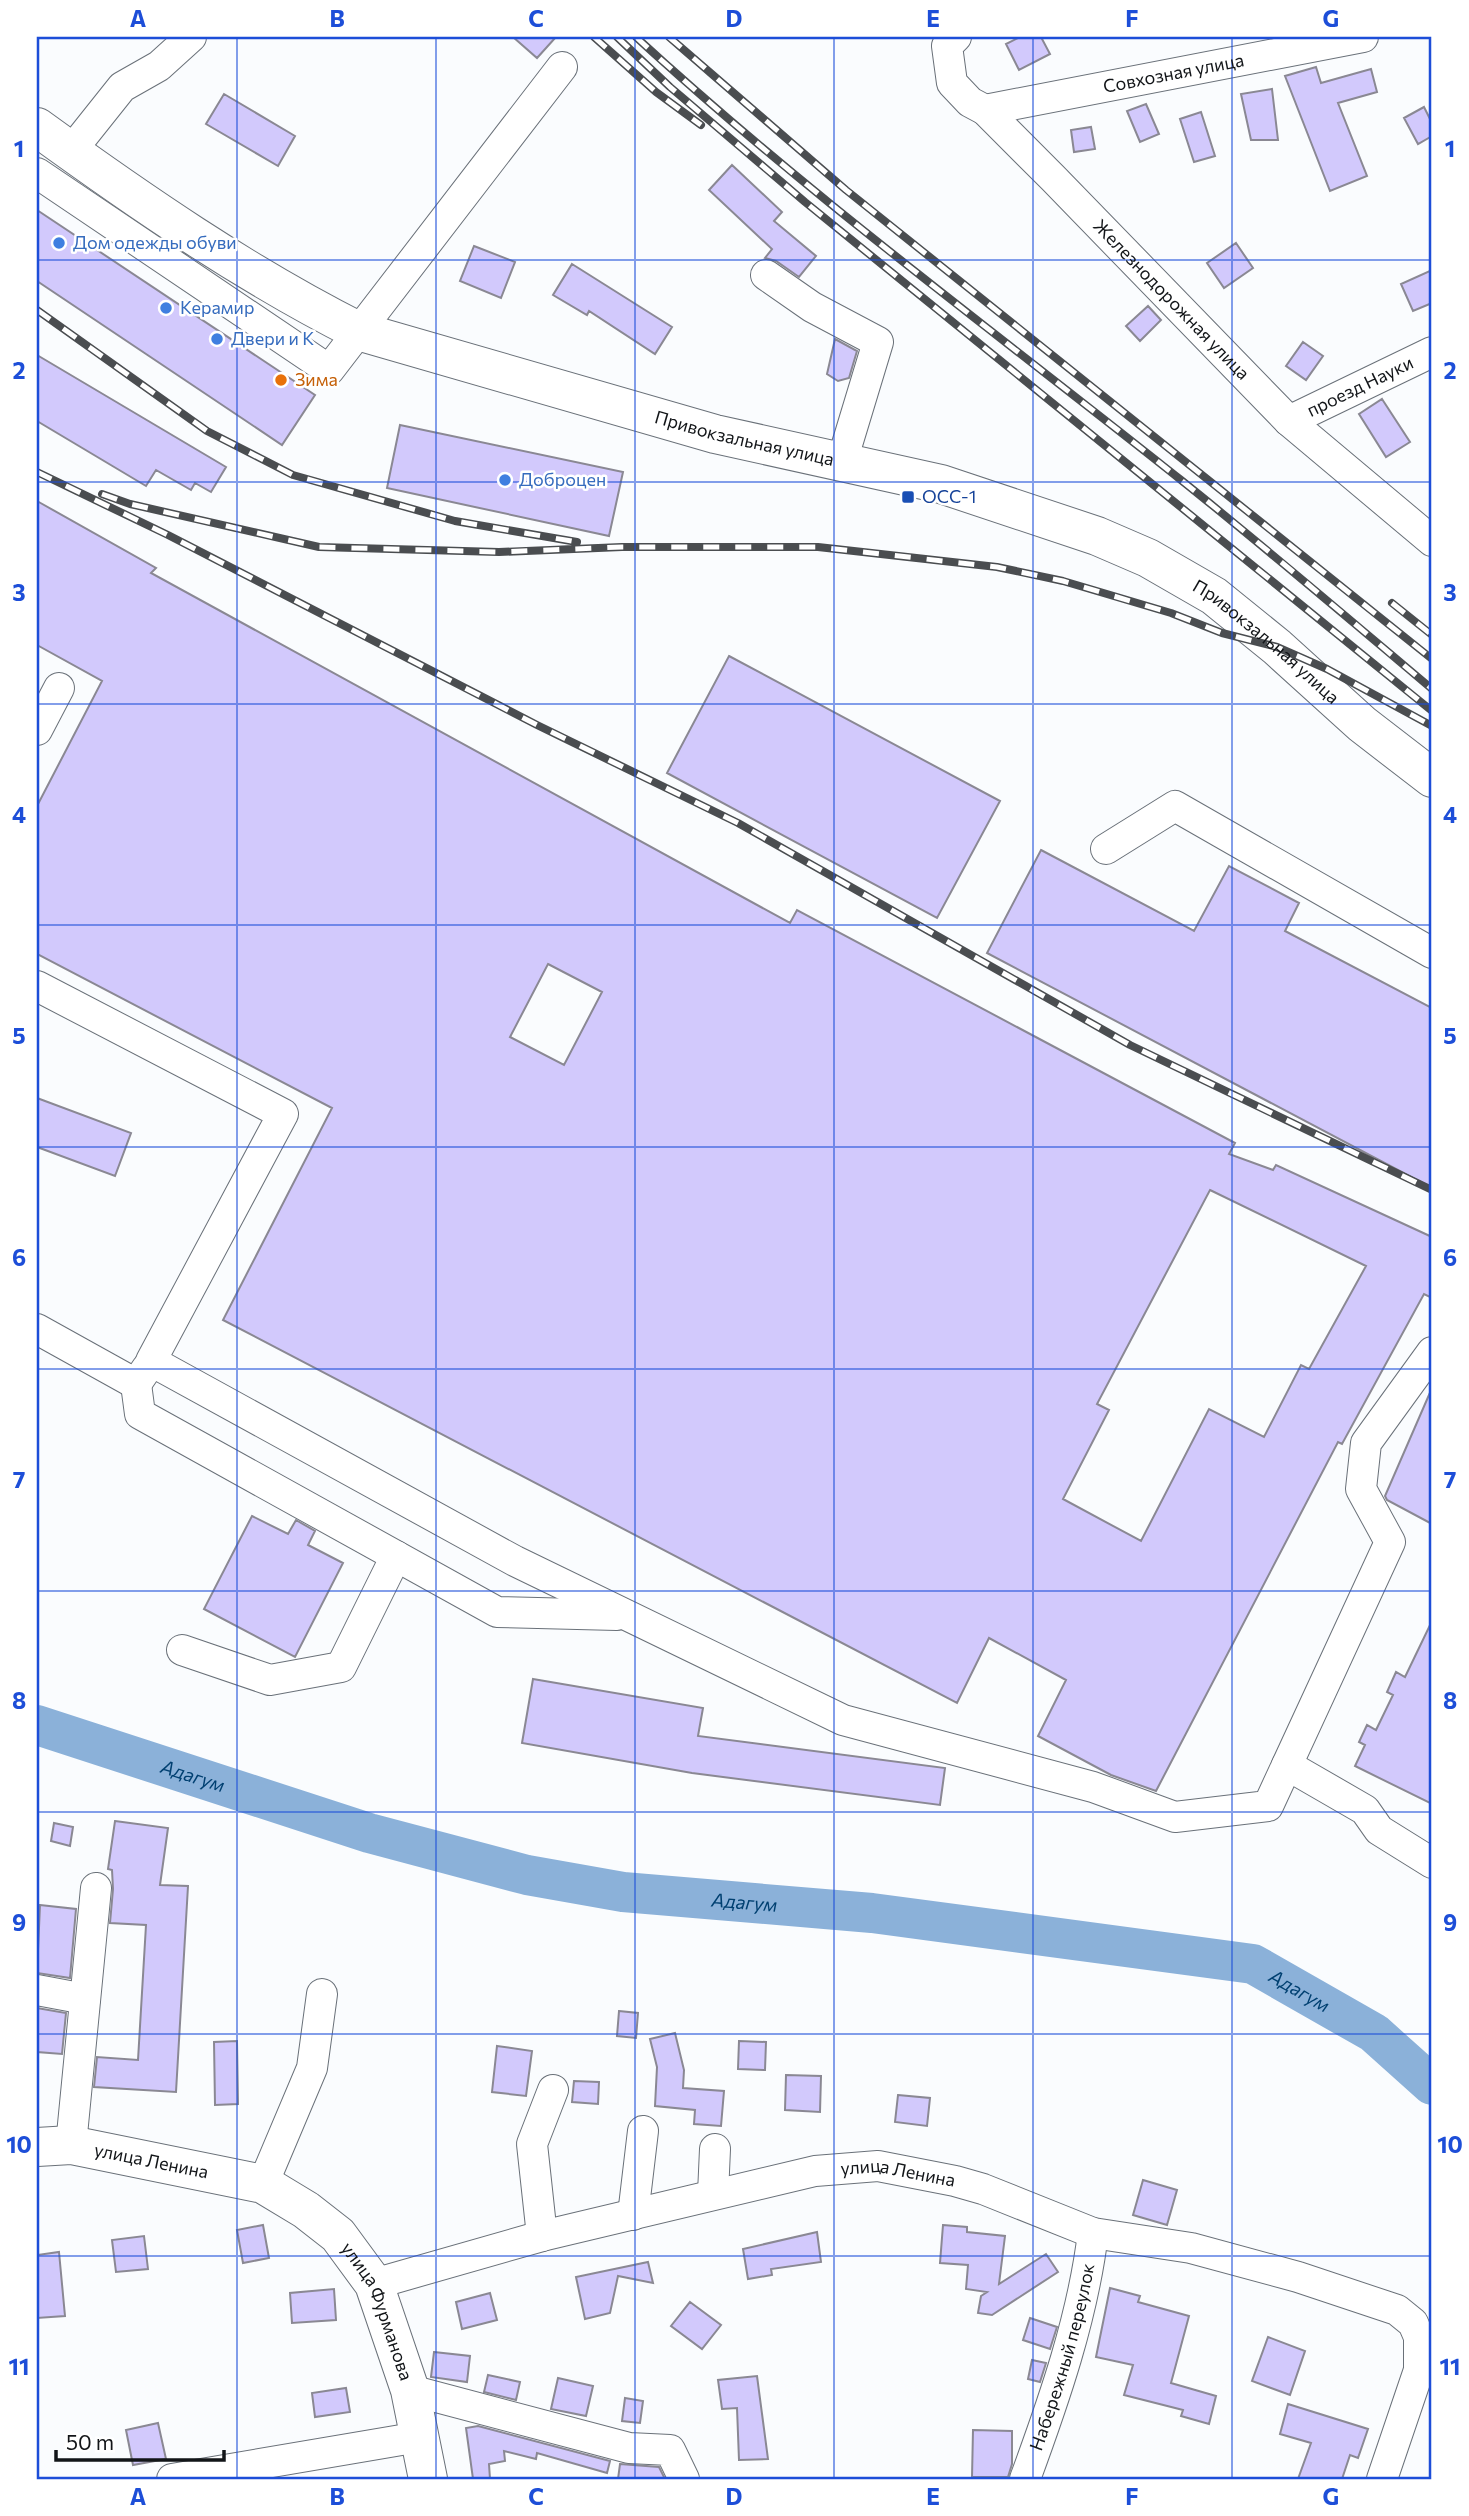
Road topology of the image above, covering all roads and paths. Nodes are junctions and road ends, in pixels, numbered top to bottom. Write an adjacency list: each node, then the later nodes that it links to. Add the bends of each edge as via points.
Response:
1 (174, 37): 5 (street)
2 (191, 37): 5 (street)
3 (1363, 37): 7 (street, Совхозная улица)
4 (950, 39): 7 (street, Железнодорожная улица, via 952,83)
5 (159, 65): 8 (street, via 122,86)
6 (562, 67): 11 (street)
7 (985, 110): 13 (street, Железнодорожная улица)
8 (49, 143): 11 (main road, Привокзальная улица, via 304,304)
9 (37, 173): 11 (street, via 329,370)
10 (766, 275): 14 (street, via 878,342)
11 (358, 331): 14 (main road, Привокзальная улица, via 715,434)
12 (1432, 352): 13 (street, проезд Науки)
13 (1289, 421): 15 (street, Железнодорожная улица)
14 (842, 461): 18 (main road, Привокзальная улица, via 953,488 1148,558 1214,596)
15 (1432, 541)
16 (59, 688): 17 (street)
17 (37, 730)
18 (1432, 778)
19 (1106, 849): 20 (street, via 1175,806)
20 (1432, 953)
21 (37, 986): 24 (street, via 283,1114)
22 (37, 1329): 24 (street)
23 (1432, 1352): 28 (street, via 1366,1443 1361,1489 1390,1542)
24 (144, 1373): 25 (street, via 140,1414); 26 (street)
25 (396, 1556): 26 (street, via 497,1612); 27 (street, via 341,1667 270,1680)
26 (628, 1615): 28 (street, via 844,1720 1093,1787 1175,1817 1268,1806)
27 (182, 1650)
28 (1286, 1765): 29 (street, via 1366,1810 1379,1830)
29 (1432, 1863)
30 (96, 1888): 33 (street)
31 (37, 1990): 33 (street)
32 (321, 1994): 38 (street, via 312,2068)
33 (85, 2000): 36 (street)
34 (553, 2090): 42 (street, via 532,2144)
35 (643, 2131): 40 (street)
36 (54, 2146): 38 (main road, улица Ленина)
37 (715, 2149): 39 (street)
38 (262, 2184): 43 (main road, улица Фурманова, via 338,2235)
39 (713, 2194): 40 (street, улица Ленина); 41 (street, улица Ленина, via 838,2167 896,2168 983,2189)
40 (633, 2215): 42 (street, улица Ленина)
41 (1093, 2233): 44 (street, улица Ленина, via 1191,2248 1298,2277 1397,2310); 50 (street, Набережный переулок, via 1070,2344)
42 (542, 2236): 43 (street, улица Ленина)
43 (374, 2284): 45 (main road, улица Фурманова)
44 (1421, 2331): 51 (street, via 1419,2370)
45 (410, 2390): 46 (main road, улица Фурманова); 49 (street, via 629,2448 670,2450)
46 (419, 2437): 47 (street); 48 (main road, улица Фурманова)
47 (172, 2479)
48 (428, 2479)
49 (684, 2479)
50 (1025, 2479)
51 (1382, 2479)

